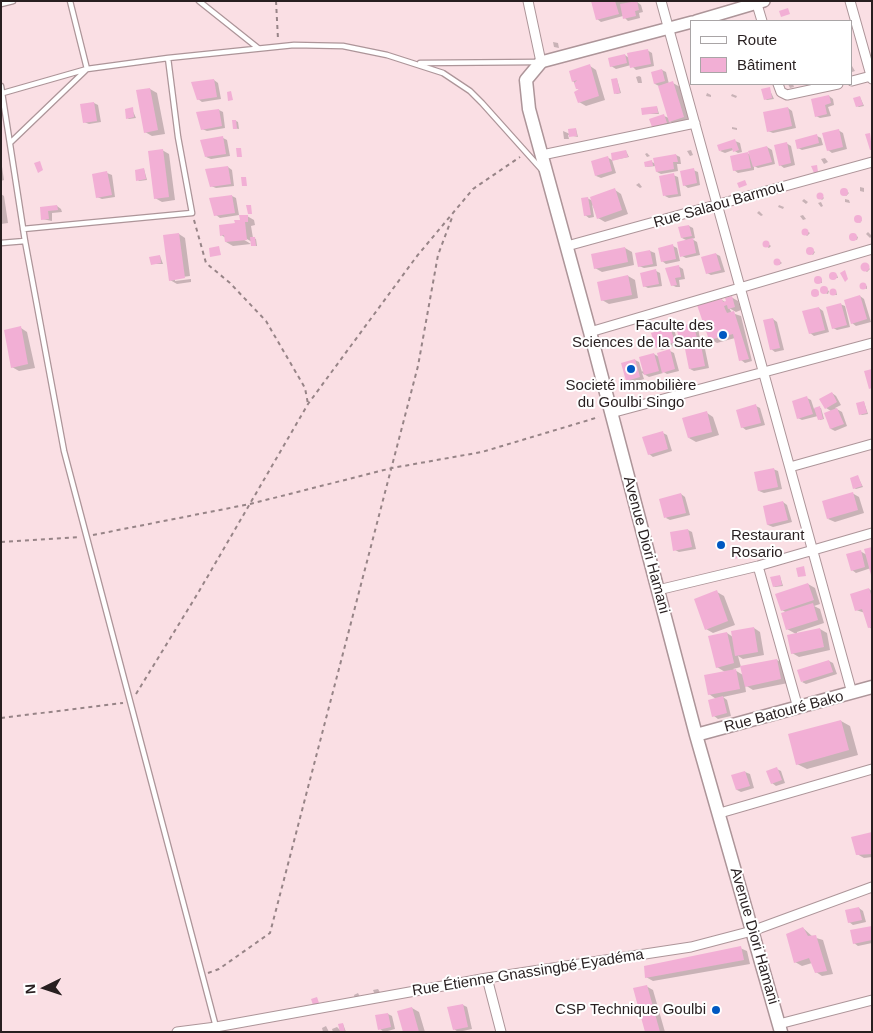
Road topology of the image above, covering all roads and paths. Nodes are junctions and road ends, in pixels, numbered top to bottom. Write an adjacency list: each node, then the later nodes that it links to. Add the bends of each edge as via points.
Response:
1 (13, 1): 9 (lane)
2 (70, 1): 19 (lane)
3 (199, 1): 15 (lane)
4 (276, 1): 14 (path)
5 (528, 1): 17 (street)
6 (661, 1): 13 (street)
7 (850, 1): 20 (street)
8 (759, 2): 10 (street); 11 (street)
9 (1, 4)
10 (699, 20)
11 (762, 20)
12 (690, 23): 13 (street)
13 (669, 29): 17 (street); 26 (street)
14 (278, 46): 15 (lane); 18 (lane, via 343,46)
15 (258, 48): 16 (lane)
16 (168, 58): 19 (lane); 33 (lane)
17 (541, 62): 18 (lane); 28 (main road, Avenue Diori Hamani, via 526,80 526,93)
18 (418, 63): 31 (lane, via 443,73 470,91)
19 (87, 69): 25 (lane); 27 (lane)
20 (871, 77): 21 (street)
21 (853, 80)
22 (778, 85): 23 (street, via 781,92 787,95)
23 (833, 85)
24 (1, 86): 25 (lane)
25 (3, 93): 27 (lane)
26 (695, 123): 28 (street); 32 (street)
27 (11, 142): 35 (lane)
28 (542, 155): 31 (main road, Avenue Diori Hamani)
29 (520, 158): 34 (path, via 473,189)
30 (872, 162): 32 (street, Rue Salaou Barmou)
31 (549, 179): 38 (main road, Avenue Diori Hamani)
32 (718, 206): 38 (street, Rue Salaou Barmou); 40 (street)
33 (192, 213): 35 (lane); 44 (path, via 206,263 266,321 305,388)
34 (453, 215): 44 (path, via 417,256); 49 (path, via 438,256 418,366)
35 (23, 229): 36 (lane)
36 (25, 241): 37 (lane); 52 (lane, via 58,423)
37 (1, 243)
38 (567, 246): 41 (main road, Avenue Diori Hamani)
39 (872, 250): 40 (street)
40 (739, 287): 41 (street); 43 (street)
41 (590, 332): 45 (main road, Avenue Diori Hamani)
42 (872, 343): 43 (street)
43 (762, 373): 45 (street); 48 (street)
44 (308, 404): 50 (path)
45 (612, 413): 56 (main road, Avenue Diori Hamani)
46 (591, 419): 49 (path, via 482,452)
47 (872, 444): 48 (street)
48 (790, 467): 54 (street)
49 (392, 468): 50 (path); 67 (path, via 270,933 220,968)
50 (250, 504): 52 (path); 59 (path)
51 (872, 533): 54 (street)
52 (86, 536): 53 (path); 59 (lane)
53 (1, 542)
54 (813, 550): 55 (street); 58 (street)
55 (758, 566): 56 (street); 60 (street)
56 (658, 590): 62 (main road, Avenue Diori Hamani)
57 (872, 687): 58 (main road, Rue Batouré Bako)
58 (852, 693): 60 (main road, Rue Batouré Bako)
59 (131, 702): 61 (path); 67 (lane)
60 (798, 708): 62 (main road, Rue Batouré Bako)
61 (1, 718)
62 (696, 736): 64 (main road, Avenue Diori Hamani)
63 (872, 769): 64 (street)
64 (720, 813): 66 (main road, Avenue Diori Hamani)
65 (872, 887): 66 (street, Rue Étienne Gnassingbé Eyadéma)
66 (752, 932): 68 (street, Rue Étienne Gnassingbé Eyadéma, via 691,947); 70 (main road, Avenue Diori Hamani)
67 (202, 975): 71 (lane)
68 (487, 978): 71 (street, Rue Étienne Gnassingbé Eyadéma); 73 (street)
69 (872, 1000): 70 (street)
70 (780, 1028)
71 (217, 1029): 72 (street, Rue Étienne Gnassingbé Eyadéma)
72 (177, 1032)
73 (501, 1032)

